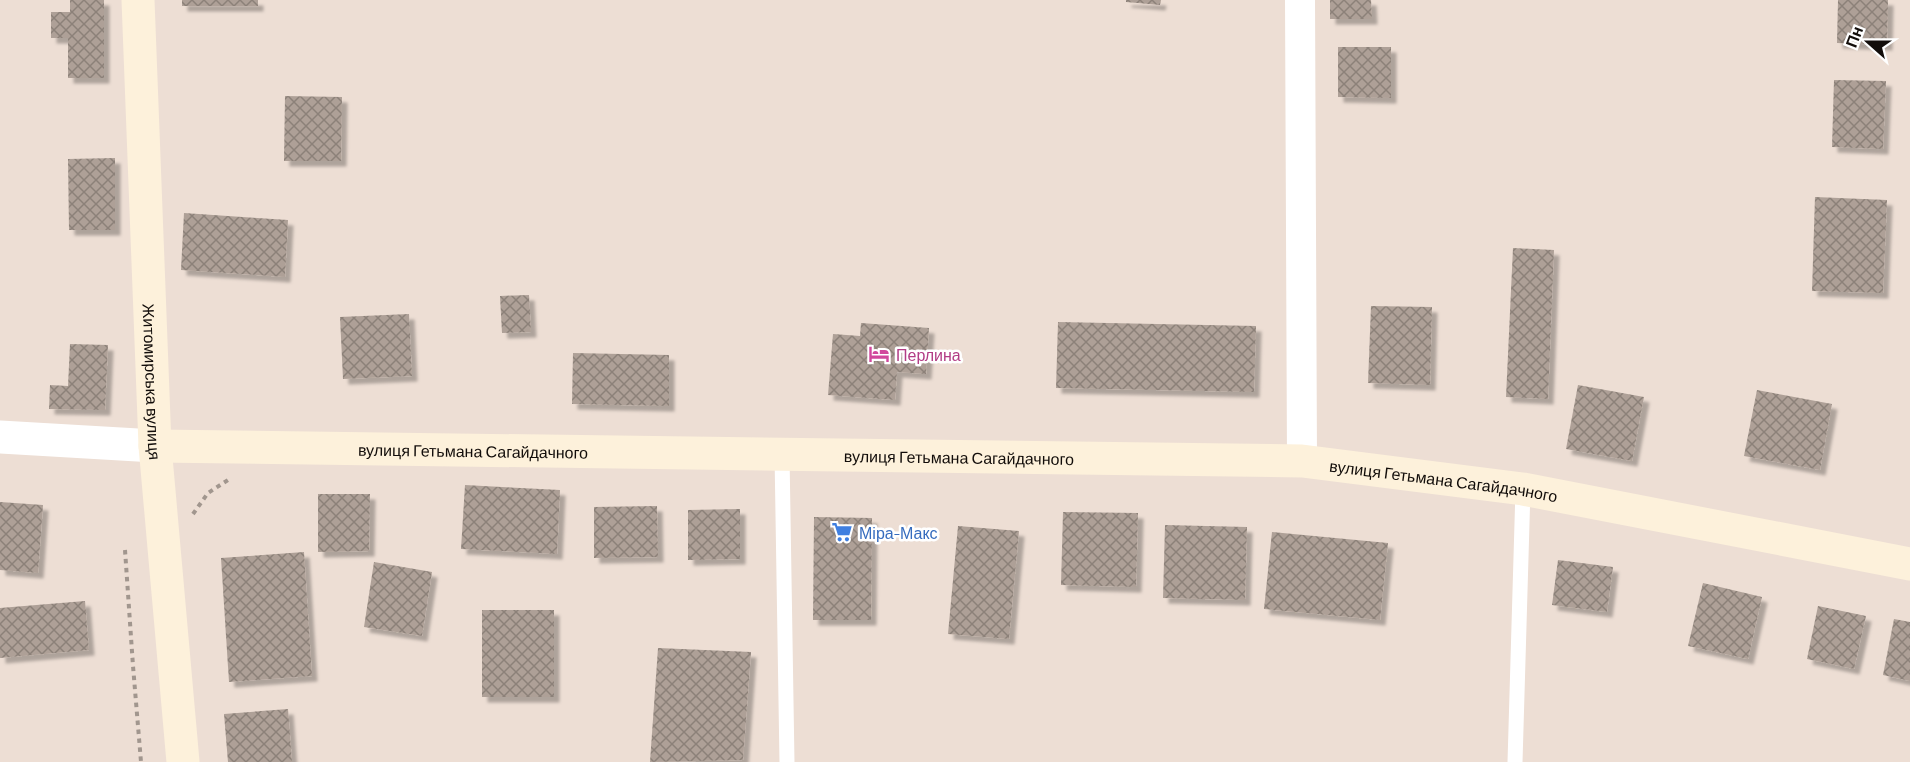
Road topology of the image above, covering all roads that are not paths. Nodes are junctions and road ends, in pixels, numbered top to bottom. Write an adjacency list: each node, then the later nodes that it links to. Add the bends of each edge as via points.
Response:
1 (138, 0): 4 (main road, Житомирська вулиця)
2 (1300, 0): 6 (street)
3 (0, 437): 4 (street, вулиця Гетьмана Сагайдачного)
4 (155, 446): 5 (main road, вулиця Гетьмана Сагайдачного); 9 (main road, Житомирська вулиця)
5 (782, 454): 6 (main road, вулиця Гетьмана Сагайдачного); 10 (lane)
6 (1302, 461): 7 (main road, вулиця Гетьмана Сагайдачного)
7 (1523, 489): 8 (main road, вулиця Гетьмана Сагайдачного); 11 (lane)
8 (1910, 564)
9 (183, 762)
10 (787, 762)
11 (1515, 762)

